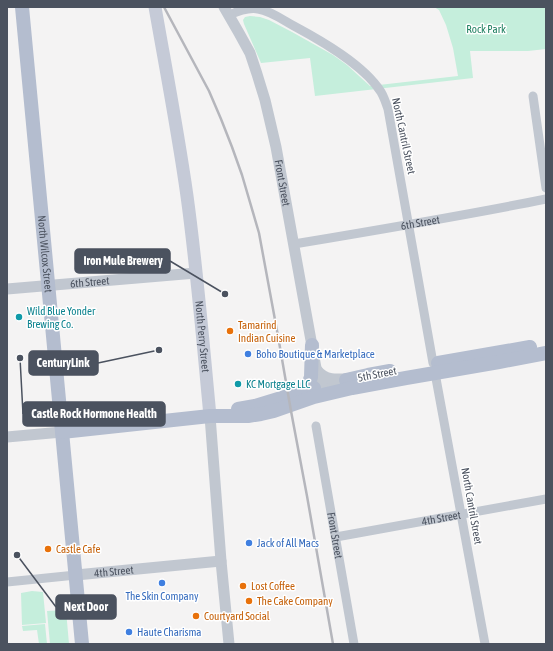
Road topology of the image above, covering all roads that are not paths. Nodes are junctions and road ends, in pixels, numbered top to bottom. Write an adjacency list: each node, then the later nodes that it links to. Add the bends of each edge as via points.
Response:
1 (22, 7): 10 (main road, North Wilcox Street)
2 (155, 7): 9 (main road, North Perry Street, via 182,160)
3 (226, 11): 7 (street, North Cantril Street, via 235,12 251,8 264,10 325,43 375,84 388,109); 8 (street, Front Street, via 250,53 260,84 276,147)
4 (532, 96): 5 (street)
5 (546, 188)
6 (546, 199): 7 (street, 6th Street)
7 (408, 225): 8 (street, 6th Street); 16 (street, North Cantril Street)
8 (294, 244): 12 (street, Front Street)
9 (196, 273): 10 (street, 6th Street); 20 (main road, North Perry Street)
10 (48, 286): 11 (street, 6th Street); 22 (main road, North Wilcox Street)
11 (7, 289)
12 (312, 344): 15 (street, Front Street); 19 (main road, via 311,377)
13 (546, 344): 16 (main road, 5th Street)
14 (546, 354): 16 (main road, 5th Street)
15 (316, 368): 17 (street, via 326,377); 18 (street, Front Street)
16 (434, 368): 17 (main road, 5th Street); 25 (street, North Cantril Street)
17 (355, 383): 18 (main road, 5th Street); 20 (main road, 5th Street, via 261,414)
18 (324, 385): 19 (main road, 5th Street)
19 (301, 392): 20 (main road, 5th Street)
20 (210, 416): 22 (main road, 5th Street); 27 (street, North Perry Street)
21 (316, 426): 26 (street, Front Street)
22 (62, 432): 23 (street, 5th Street); 28 (main road, North Wilcox Street)
23 (7, 437)
24 (546, 499): 25 (street, 4th Street)
25 (462, 514): 26 (street, 4th Street); 33 (street, North Cantril Street)
26 (336, 537): 32 (street, Front Street)
27 (221, 561): 28 (street, 4th Street); 31 (street, North Perry Street)
28 (76, 575): 29 (street, 4th Street); 30 (main road, North Wilcox Street)
29 (7, 582)
30 (82, 644)
31 (229, 644)
32 (354, 644)
33 (485, 644)

